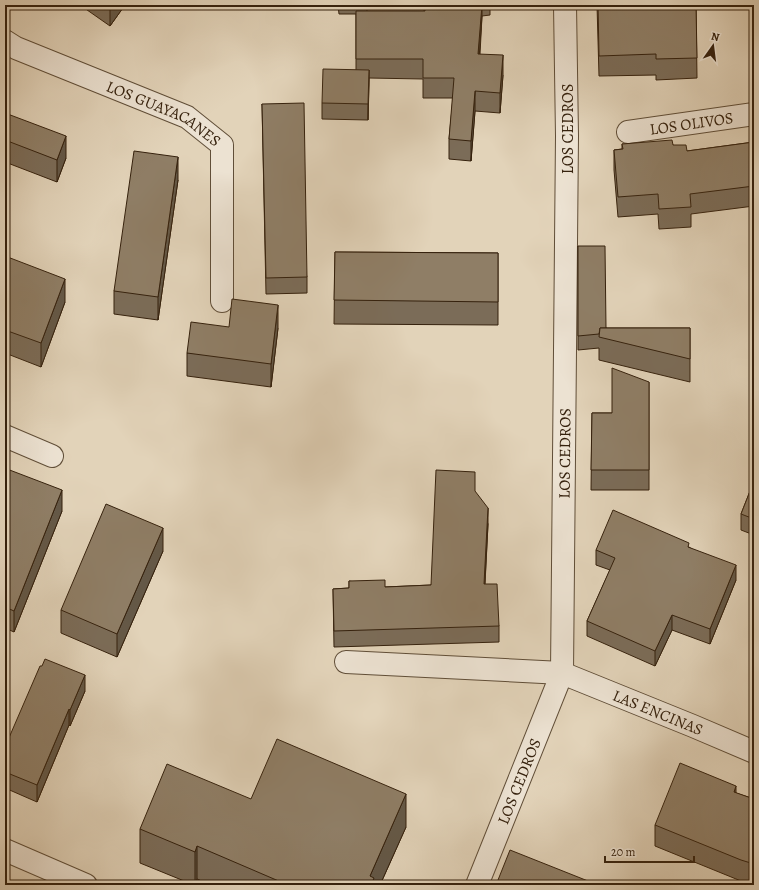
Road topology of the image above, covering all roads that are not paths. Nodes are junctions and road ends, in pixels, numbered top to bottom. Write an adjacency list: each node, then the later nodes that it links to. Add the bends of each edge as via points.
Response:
1 (565, 5): 9 (street, LOS CEDROS, via 567,136)
2 (5, 41): 5 (street, LOS GUAYACANES, via 16,48 187,117 222,145)
3 (754, 114): 4 (street, LOS OLIVOS)
4 (628, 132)
5 (222, 301)
6 (5, 436): 7 (street)
7 (52, 456)
8 (346, 662): 9 (street, LAS ENCINAS)
9 (562, 673): 10 (street, LAS ENCINAS); 13 (street, LOS CEDROS)
10 (754, 752)
11 (5, 850): 12 (street)
12 (86, 885)
13 (477, 885)

